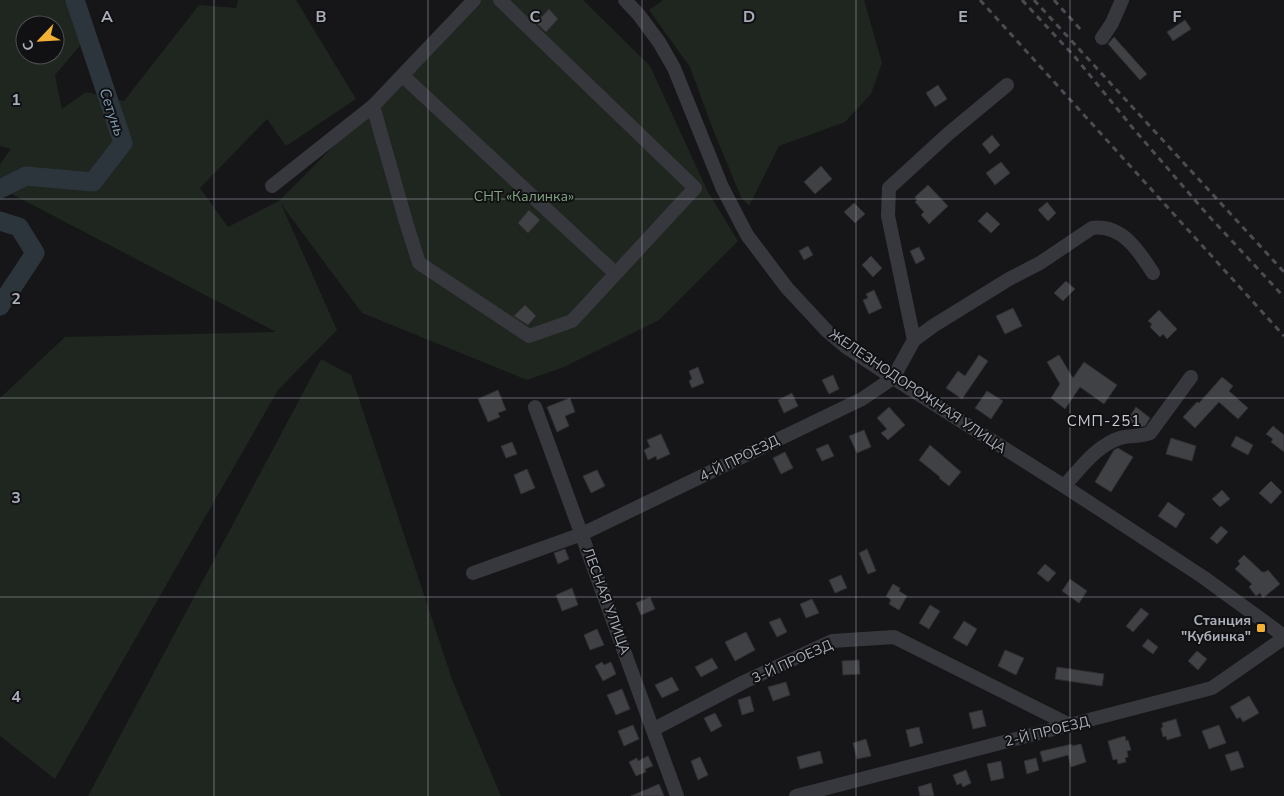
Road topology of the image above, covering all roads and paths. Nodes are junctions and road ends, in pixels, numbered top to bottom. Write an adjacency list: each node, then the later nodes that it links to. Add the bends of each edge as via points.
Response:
1 (474, 0): 6 (street)
2 (500, 0): 10 (street, via 695,188)
3 (625, 0): 13 (street, ЖЕЛЕЗНОДОРОЖНАЯ УЛИЦА, via 659,42 674,68 722,187 747,236 787,288 827,331)
4 (1122, 0): 5 (street)
5 (1102, 38)
6 (404, 76): 8 (street); 10 (street)
7 (1007, 85): 12 (street, via 889,188 888,216)
8 (373, 106): 9 (street); 10 (street, via 419,263 529,336 572,321)
9 (272, 186)
10 (615, 273)
11 (1153, 273): 12 (street, via 1127,238 1100,227 1092,228)
12 (914, 340): 13 (street)
13 (893, 378): 16 (street, ЖЕЛЕЗНОДОРОЖНАЯ УЛИЦА); 17 (street, 4-Й ПРОЕЗД, via 862,399)
14 (1191, 378): 16 (street, via 1150,434 1125,436 1106,444)
15 (535, 407): 17 (street, ЛЕСНАЯ УЛИЦА)
16 (1064, 486): 19 (street, ЖЕЛЕЗНОДОРОЖНАЯ УЛИЦА, via 1203,577)
17 (582, 534): 18 (street, 4-Й ПРОЕЗД); 21 (street, ЛЕСНАЯ УЛИЦА)
18 (473, 573)
19 (1284, 637): 20 (street, 2-Й ПРОЕЗД, via 1212,688)
20 (1070, 726): 21 (street, 3-Й ПРОЕЗД, via 894,637 832,641); 23 (street, 2-Й ПРОЕЗД)
21 (654, 728): 22 (street, ЛЕСНАЯ УЛИЦА)
22 (677, 796)
23 (796, 796)

